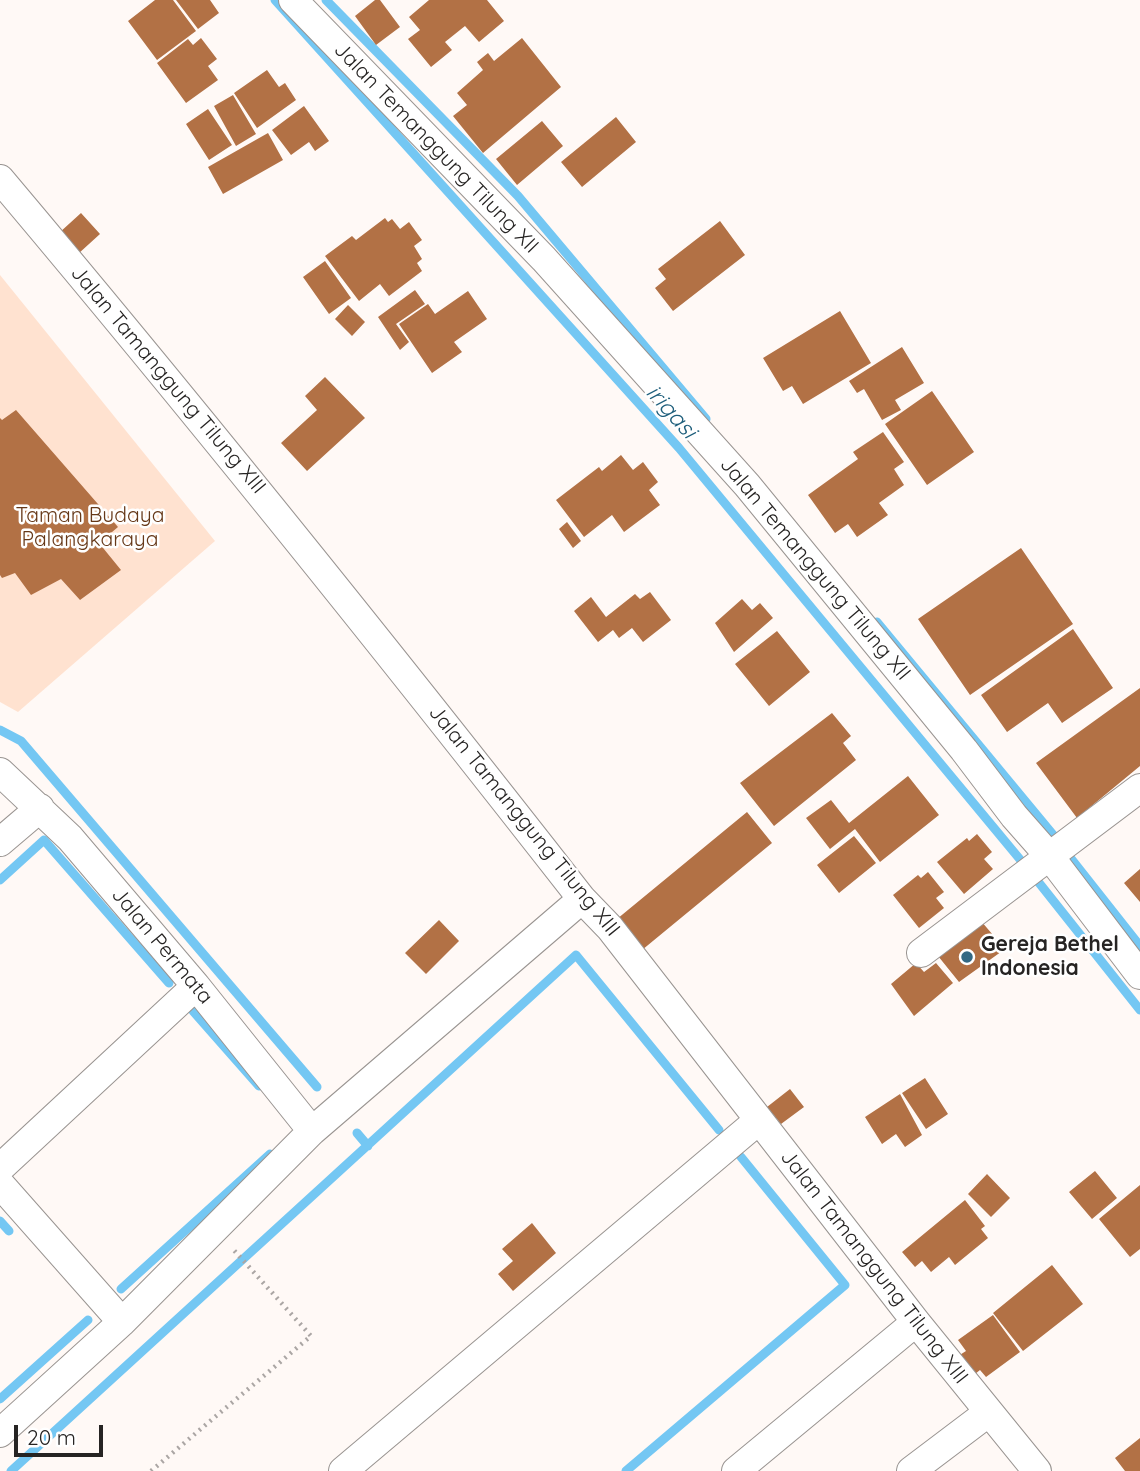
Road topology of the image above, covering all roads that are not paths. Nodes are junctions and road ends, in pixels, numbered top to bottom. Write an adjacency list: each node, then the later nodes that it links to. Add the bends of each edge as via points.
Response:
1 (293, 0): 7 (street, Jalan Temanggung Tilung XII, via 544,259 740,476)
2 (0, 179): 8 (street, Jalan Tamanggung Tilung XIII, via 188,401)
3 (0, 772): 5 (street, Jalan Permata)
4 (1140, 788): 7 (street)
5 (40, 808): 6 (street); 11 (street, Jalan Permata)
6 (0, 842)
7 (1051, 858): 9 (street); 10 (street, Jalan Temanggung Tilung XII)
8 (582, 899): 12 (street, Jalan Tamanggung Tilung XIII, via 610,928); 13 (street)
9 (921, 953)
10 (1140, 975)
11 (196, 986): 13 (street, Jalan Permata); 14 (street)
12 (759, 1120): 17 (street, Jalan Tamanggung Tilung XIII); 20 (street)
13 (312, 1131): 16 (street)
14 (0, 1168)
15 (0, 1184): 16 (street)
16 (121, 1322): 19 (street)
17 (916, 1322): 18 (street, Jalan Tamanggung Tilung XIII); 21 (street)
18 (989, 1412): 22 (street); 23 (street, Jalan Tamanggung Tilung XIII)
19 (0, 1433)
20 (343, 1471)
21 (736, 1471)
22 (911, 1471)
23 (1037, 1471)

